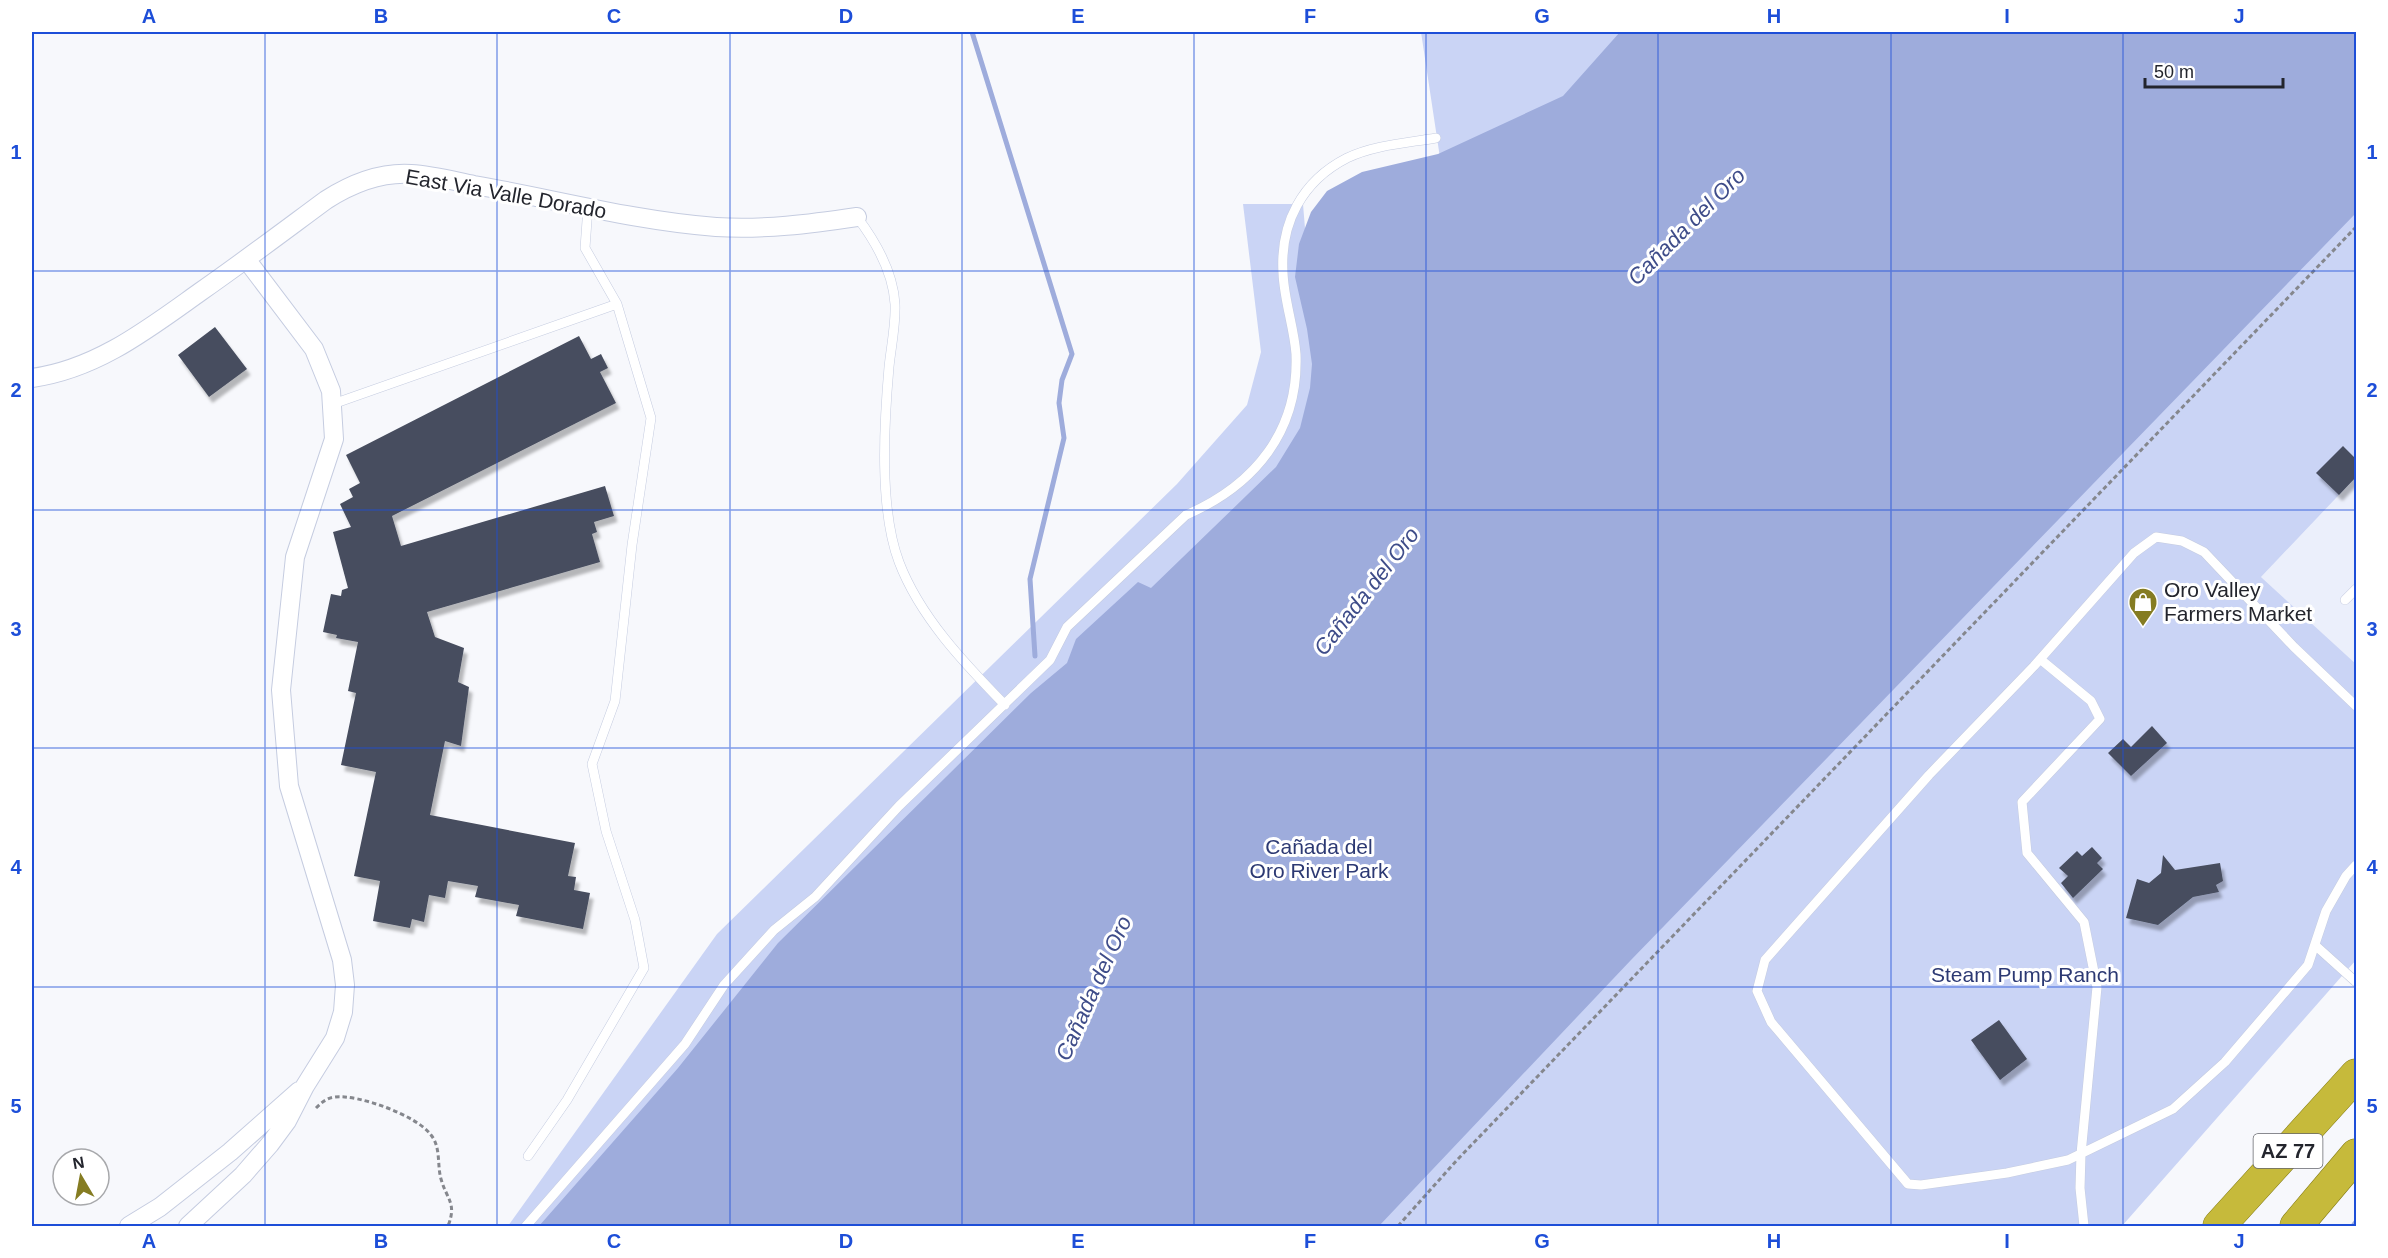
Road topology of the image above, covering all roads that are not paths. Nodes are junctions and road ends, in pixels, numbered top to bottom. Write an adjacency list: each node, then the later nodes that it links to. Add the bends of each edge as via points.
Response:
1 (1436, 138): 11 (lane, via 1375,148 1348,157 1302,195 1293,212 1283,253 1282,274 1296,352 1296,374 1288,416 1278,439 1266,457 1229,492 1186,514 1067,627 1050,660)
2 (588, 206): 3 (street, East Via Valle Dorado, via 716,227 812,224); 4 (street, East Via Valle Dorado, via 410,174 384,176 345,188); 5 (lane, via 585,248)
3 (856, 217): 11 (lane, via 874,238 888,270 895,303 886,402 886,504 898,561 917,602)
4 (246, 259): 6 (street, East Via Valle Dorado, via 105,355 73,369); 7 (street, via 314,350)
5 (617, 304): 7 (lane); 20 (lane, via 651,418 615,700 592,764 606,831 635,920 644,968 567,1100)
6 (32, 378)
7 (333, 404): 17 (street, via 334,439 295,557 280,690 289,786 342,960 345,985 343,1012 335,1038)
8 (2356, 589): 9 (lane)
9 (2345, 600)
10 (2040, 659): 12 (lane, via 2134,553 2156,537 2182,541 2204,552); 18 (lane, via 2091,701 2100,719 2022,802 2027,853 2085,922 2097,987); 18 (lane, via 1929,775 1765,960 1757,991 1771,1022 1908,1184 1929,1185 2007,1173)
11 (1005, 705): 23 (lane, via 899,806 814,897 774,930 724,985 685,1044)
12 (2356, 706)
13 (2356, 865): 14 (lane, via 2326,911)
14 (2316, 946): 15 (lane); 18 (lane, via 2308,965 2224,1062 2173,1109)
15 (2356, 982)
16 (2356, 1075): 25 (highway, AZ 77)
17 (305, 1086): 21 (street, via 230,1152); 22 (street, via 270,1144)
18 (2081, 1154): 24 (lane)
19 (2356, 1155): 26 (highway, AZ 77)
20 (528, 1156)
21 (129, 1227)
22 (188, 1227)
23 (526, 1227)
24 (2084, 1227)
25 (2219, 1227)
26 (2296, 1227)

